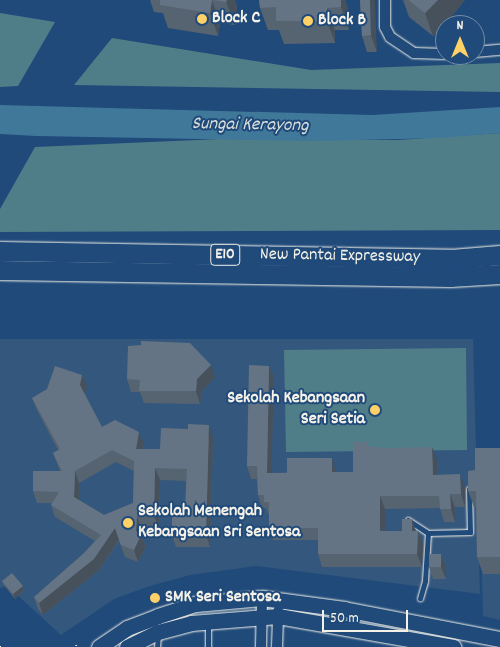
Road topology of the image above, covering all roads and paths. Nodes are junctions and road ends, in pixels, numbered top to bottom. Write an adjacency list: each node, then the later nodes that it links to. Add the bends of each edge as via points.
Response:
1 (385, 0): 4 (street, via 385,27 390,37 414,53)
2 (500, 50): 3 (street)
3 (485, 51)
4 (435, 54)
5 (0, 251): 6 (highway, New Pantai Expressway / E10, via 451,259)
6 (500, 255)
7 (0, 270): 8 (highway, New Pantai Expressway / E10, via 450,278)
8 (500, 274)
9 (469, 486): 11 (lane, via 470,532)
10 (408, 519): 11 (lane)
11 (428, 533): 14 (lane, via 425,581)
12 (262, 598): 13 (main road); 15 (street); 20 (main road, via 196,604 127,628)
13 (278, 598): 16 (street); 18 (main road)
14 (420, 598)
15 (262, 616): 16 (main road); 17 (main road); 23 (street)
16 (278, 616): 24 (street); 25 (main road)
17 (208, 620): 19 (main road); 22 (lane)
18 (500, 639)
19 (158, 640): 21 (main road)
20 (99, 647)
21 (127, 647)
22 (208, 647)
23 (261, 647)
24 (277, 647)
25 (453, 647)

